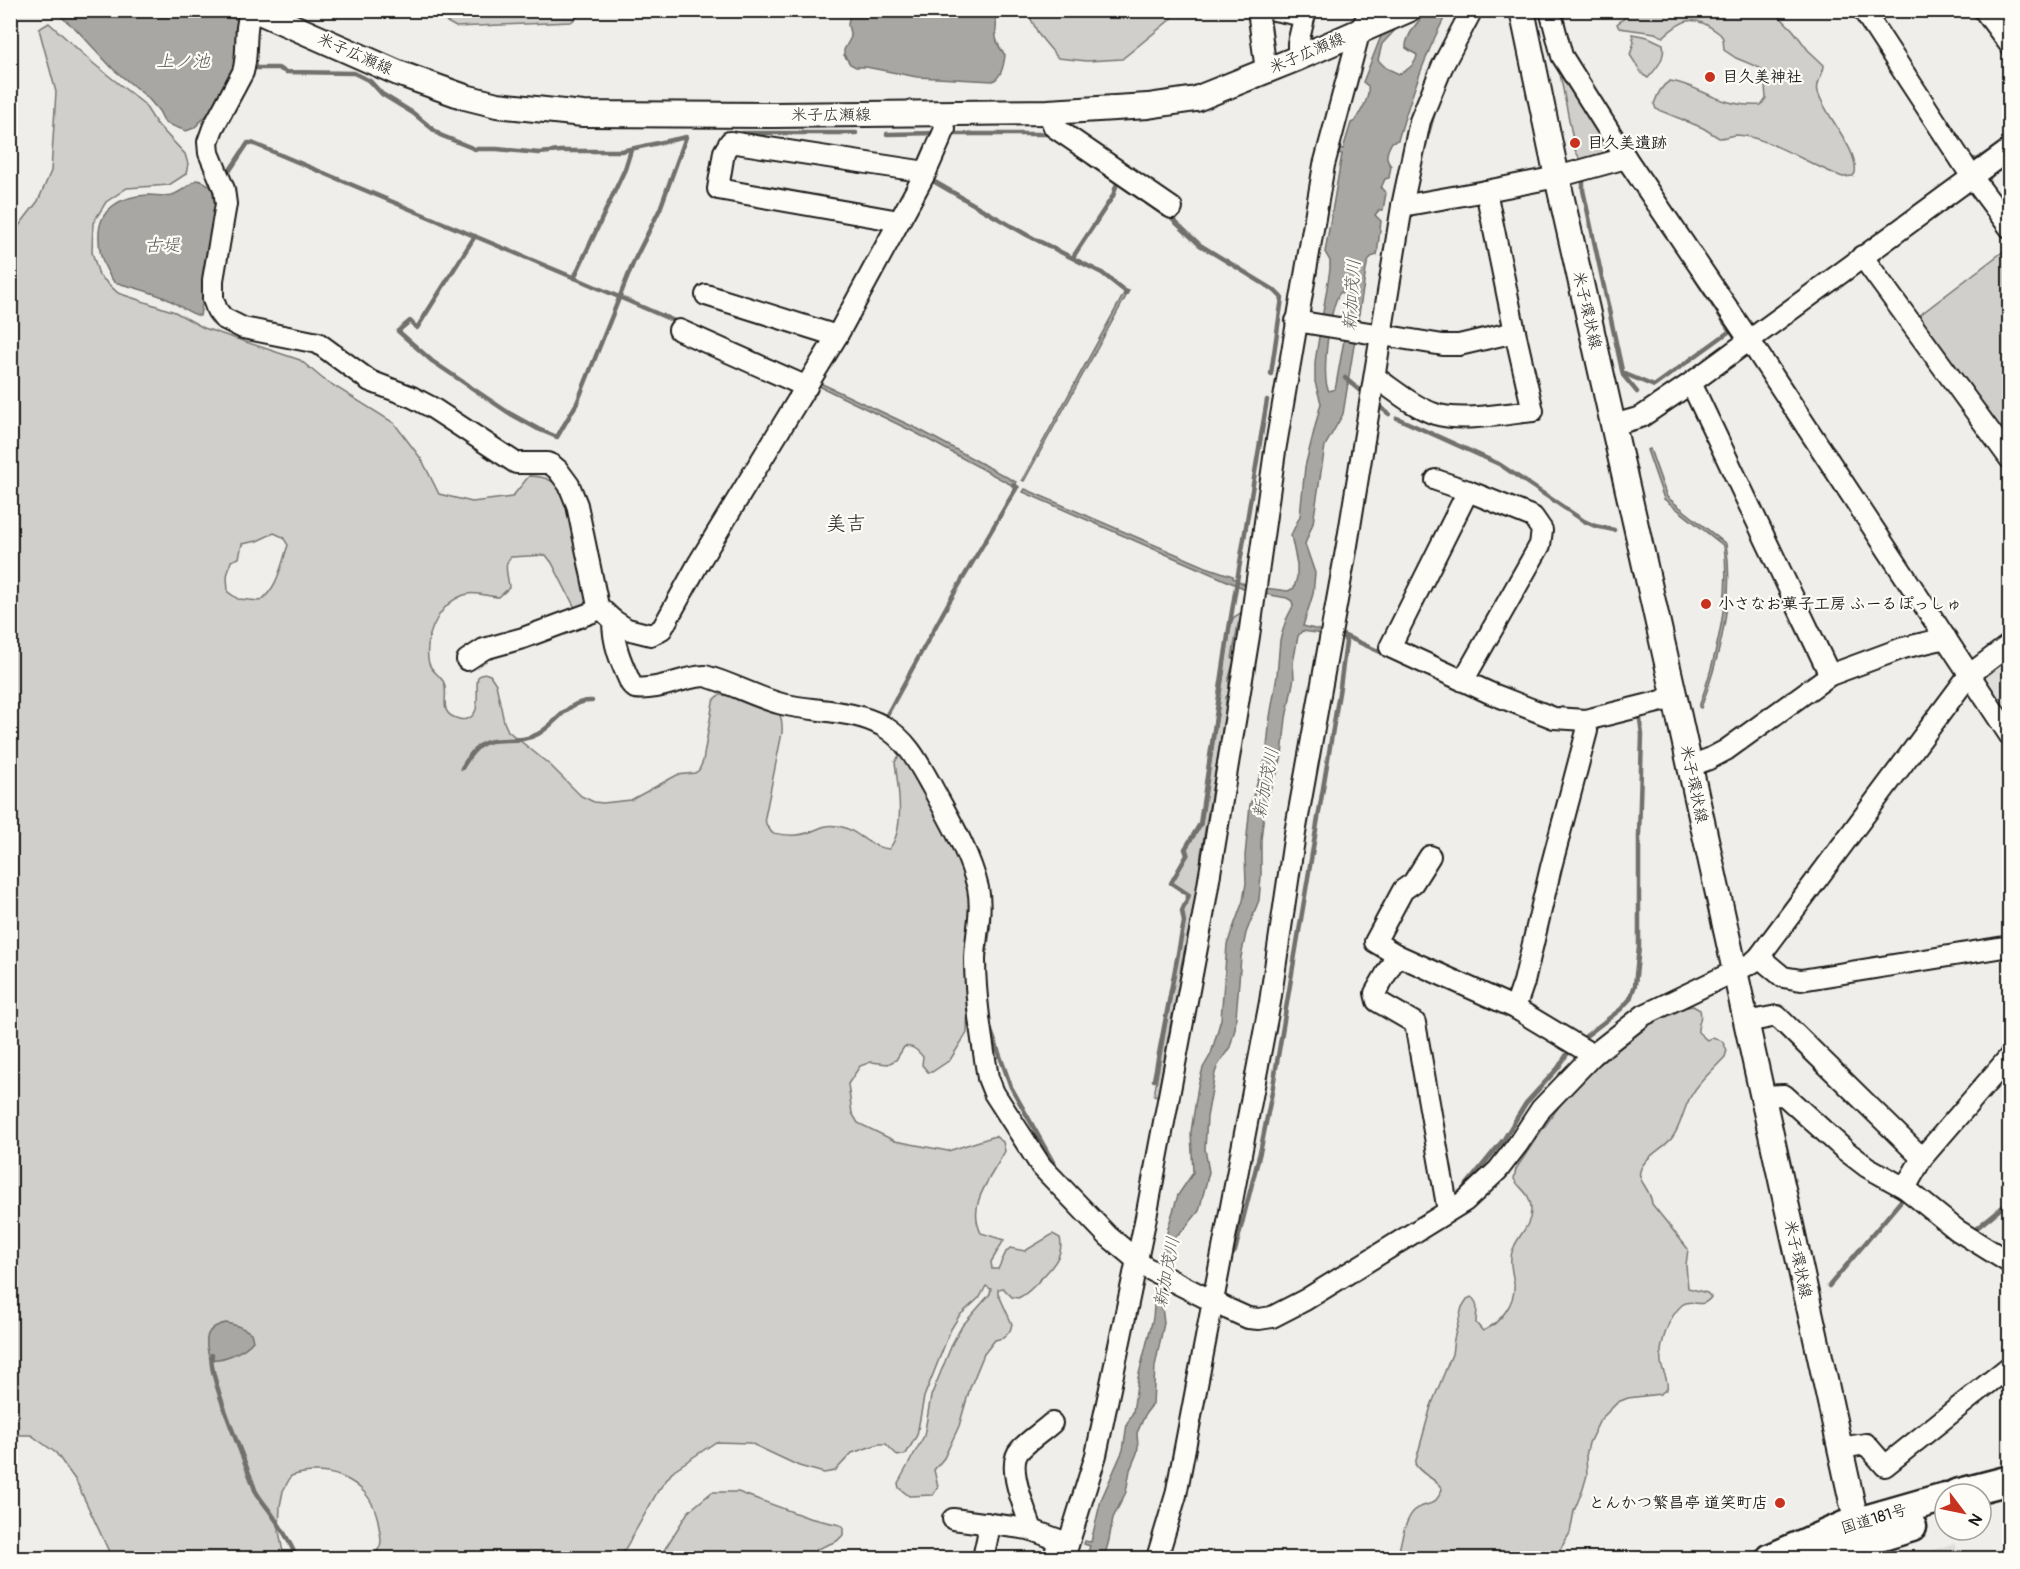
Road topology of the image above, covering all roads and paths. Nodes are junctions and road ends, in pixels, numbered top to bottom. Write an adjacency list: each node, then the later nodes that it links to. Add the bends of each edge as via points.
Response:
1 (253, 10): 16 (main road, 米子広瀬線, via 398,73 497,105 583,114); 42 (street, via 247,20 246,64 208,142 225,189 226,204 213,280 217,310 223,318 243,328 318,343 370,381 431,407 516,463 547,464 558,470 577,505)
2 (1258, 10): 14 (street)
3 (1274, 10): 10 (street)
4 (1408, 10): 11 (main road, 米子広瀬線)
5 (1472, 10): 23 (street, via 1420,121)
6 (1522, 10): 20 (main road, 米子環状線)
7 (1550, 10): 18 (street, via 1562,56)
8 (1863, 10): 21 (street)
9 (1984, 10): 12 (street)
10 (1305, 13): 13 (street)
11 (1367, 22): 13 (main road, 米子広瀬線); 29 (street, via 1324,165)
12 (2010, 45)
13 (1298, 58): 14 (main road, 米子広瀬線)
14 (1266, 71): 15 (main road, 米子広瀬線, via 1196,99)
15 (1048, 112): 16 (main road, 米子広瀬線); 24 (street, via 1054,127)
16 (942, 114): 19 (street, via 945,129)
17 (2010, 149): 21 (street)
18 (1626, 158): 20 (street); 34 (street)
19 (926, 172): 25 (street); 25 (street, via 730,142 724,152 718,189)
20 (1557, 177): 22 (street); 38 (main road, 米子環状線)
21 (1972, 177): 26 (street); 27 (street)
22 (1486, 191): 23 (street); 31 (street)
23 (1402, 206): 32 (street)
24 (1172, 208)
25 (899, 221): 33 (street)
26 (2010, 228)
27 (1862, 256): 34 (street); 39 (street)
28 (706, 295): 33 (street)
29 (1301, 322): 32 (street); 67 (street, via 1275,451 1203,916)
30 (679, 330): 37 (street)
31 (1515, 332): 32 (street, via 1459,345); 35 (street, via 1533,411 1455,417 1436,414)
32 (1380, 334): 35 (street)
33 (837, 336): 37 (street)
34 (1750, 341): 36 (street); 44 (street)
35 (1375, 377): 69 (street, via 1295,833 1270,1002)
36 (1691, 383): 38 (street, via 1641,417); 47 (street)
37 (807, 387): 43 (street, via 662,629 651,635 627,629)
38 (1613, 425): 50 (main road, 米子環状線)
39 (2010, 459)
40 (1437, 480): 41 (street)
41 (1468, 491): 49 (street, via 1390,648); 49 (street, via 1533,517 1542,530 1540,545)
42 (598, 606): 43 (street); 46 (street, via 593,612 484,649)
43 (613, 620): 67 (street, via 615,649 635,688 705,676 781,704 869,720 909,749 966,851 978,890 976,978 988,1078 994,1093 1041,1166 1108,1236)
44 (1946, 638): 47 (street, via 1903,648); 48 (street)
45 (2010, 644): 48 (street)
46 (467, 660)
47 (1830, 675): 53 (street, via 1726,750)
48 (1969, 675): 52 (street); 57 (street)
49 (1463, 681): 51 (street, via 1554,718)
50 (1674, 694): 51 (street, via 1662,701); 53 (main road, 米子環状線)
51 (1586, 720): 59 (street, via 1587,731)
52 (2010, 736)
53 (1690, 766): 58 (main road, 米子環状線)
54 (1430, 856): 56 (street, via 1413,883 1402,890 1375,942)
55 (2010, 945): 57 (street, via 1801,980 1783,977)
56 (1397, 955): 59 (street); 66 (street, via 1375,993 1377,1001 1415,1023)
57 (1759, 957): 58 (street)
58 (1735, 971): 60 (main road, 米子環状線); 61 (street, via 1644,1015)
59 (1515, 1008): 61 (street)
60 (1746, 1022): 63 (main road, 米子環状線); 64 (street, via 1777,1016)
61 (1593, 1055): 66 (street, via 1541,1109 1497,1170 1465,1202)
62 (2010, 1056): 64 (street)
63 (1762, 1096): 65 (street, via 1784,1095 1846,1151); 72 (main road, 米子環状線)
64 (1922, 1158): 65 (street)
65 (1905, 1188): 68 (street, via 1957,1230)
66 (1448, 1212): 69 (street, via 1272,1317 1248,1318)
67 (1141, 1263): 69 (street); 85 (street, via 1096,1455)
68 (2010, 1263)
69 (1208, 1299): 86 (street, via 1176,1495)
70 (2010, 1366): 72 (street, via 1886,1466 1866,1444)
71 (1052, 1423): 81 (street, via 1015,1457 1014,1473)
72 (1840, 1448): 82 (main road, 米子環状線)
73 (2010, 1480): 74 (highway)
74 (1993, 1484)
75 (2010, 1498): 77 (highway)
76 (1933, 1503): 82 (highway, 国道181号)
77 (1993, 1503)
78 (952, 1519): 80 (street)
79 (1933, 1521): 82 (highway, 国道181号)
80 (986, 1523): 81 (street); 83 (street, via 988,1535)
81 (1032, 1530): 84 (street, via 1059,1540)
82 (1860, 1542): 87 (highway, 国道181号, via 1844,1526); 88 (highway, 国道181号)
83 (983, 1558)
84 (1054, 1558)
85 (1064, 1558)
86 (1157, 1558)
87 (1771, 1558)
88 (1816, 1558)

